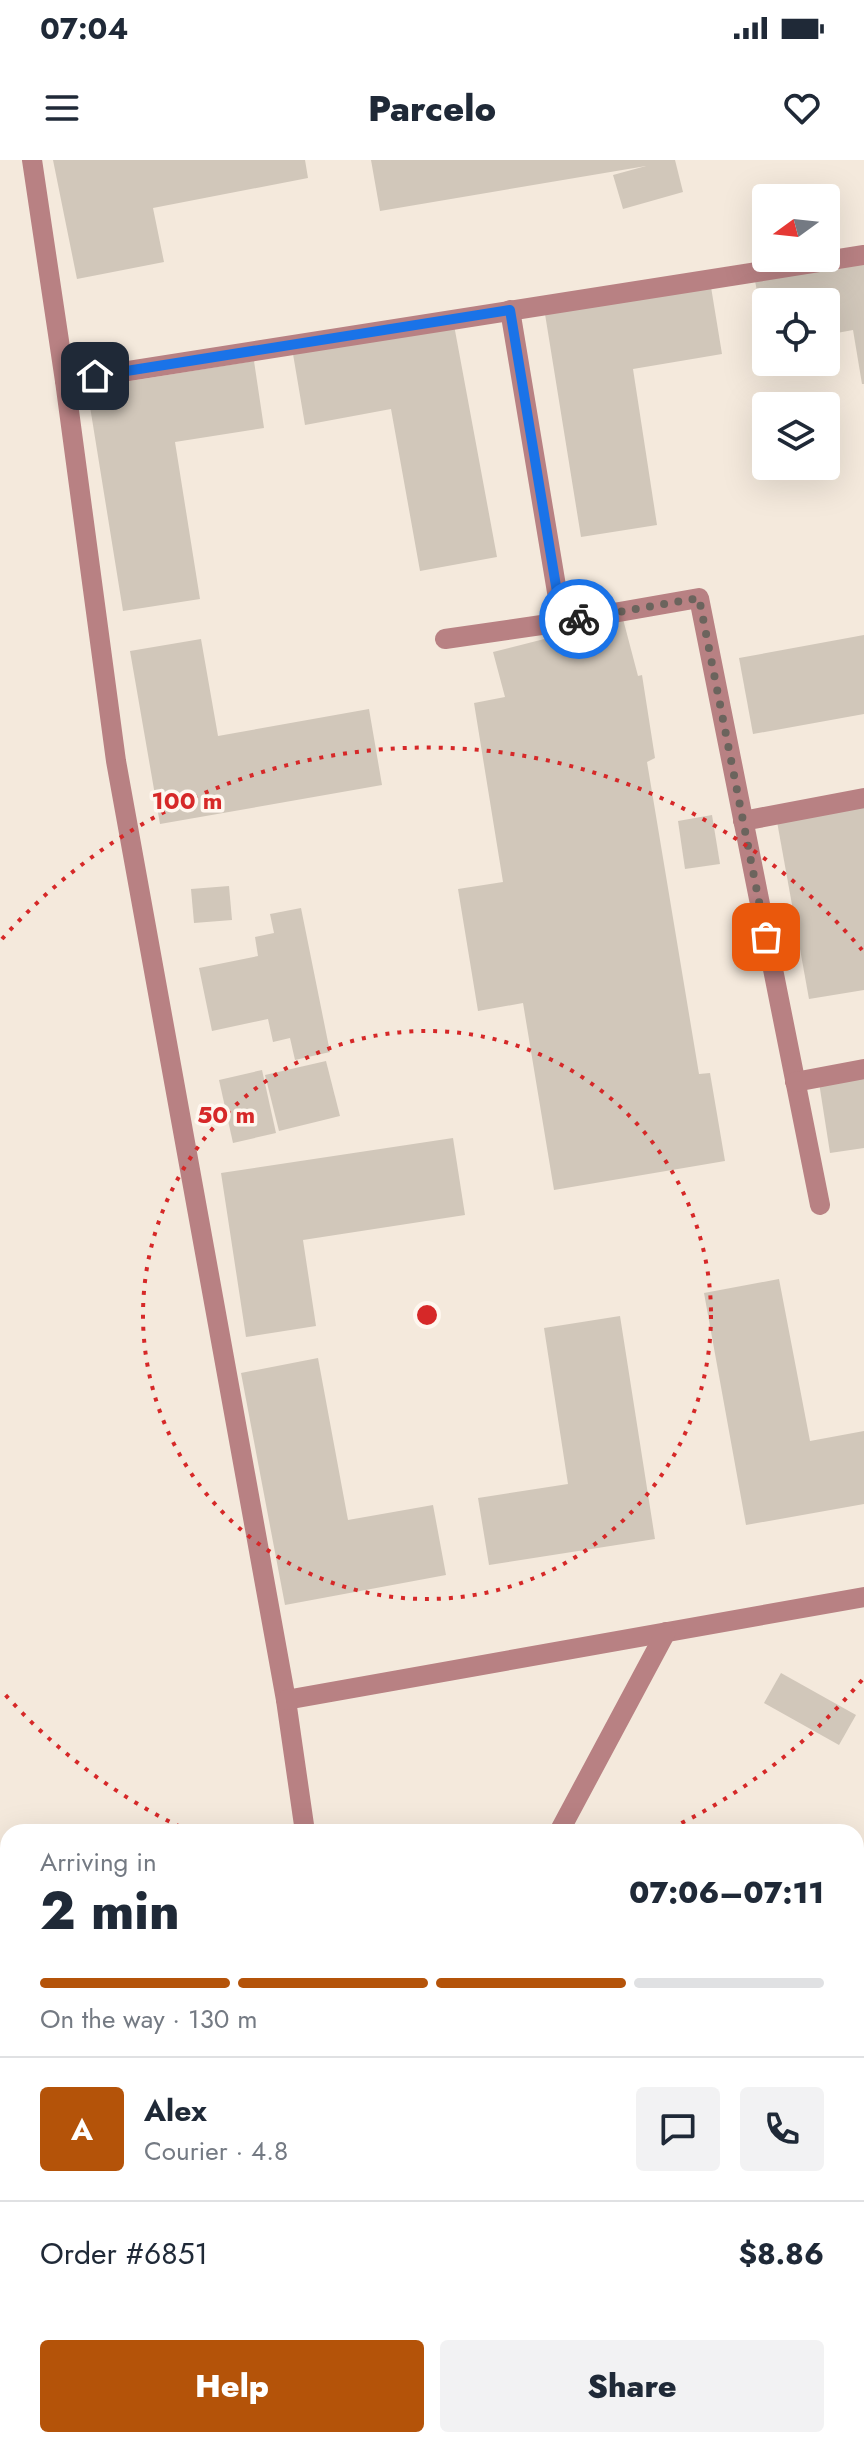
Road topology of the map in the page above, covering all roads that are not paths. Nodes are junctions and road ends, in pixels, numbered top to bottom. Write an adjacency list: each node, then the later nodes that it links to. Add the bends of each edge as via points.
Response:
1 (32, 160): 4 (lane)
2 (864, 255): 3 (lane)
3 (510, 310): 4 (lane); 5 (lane)
4 (65, 381): 14 (lane, via 116,761)
5 (562, 622): 6 (lane); 8 (lane, via 699,598)
6 (445, 639)
7 (864, 798): 8 (lane)
8 (743, 821): 10 (lane)
9 (864, 1069): 10 (lane)
10 (795, 1082): 11 (lane)
11 (820, 1205)
12 (864, 1597): 13 (lane)
13 (666, 1632): 14 (lane); 16 (lane)
14 (286, 1700): 15 (lane)
15 (304, 1824)
16 (563, 1824)

